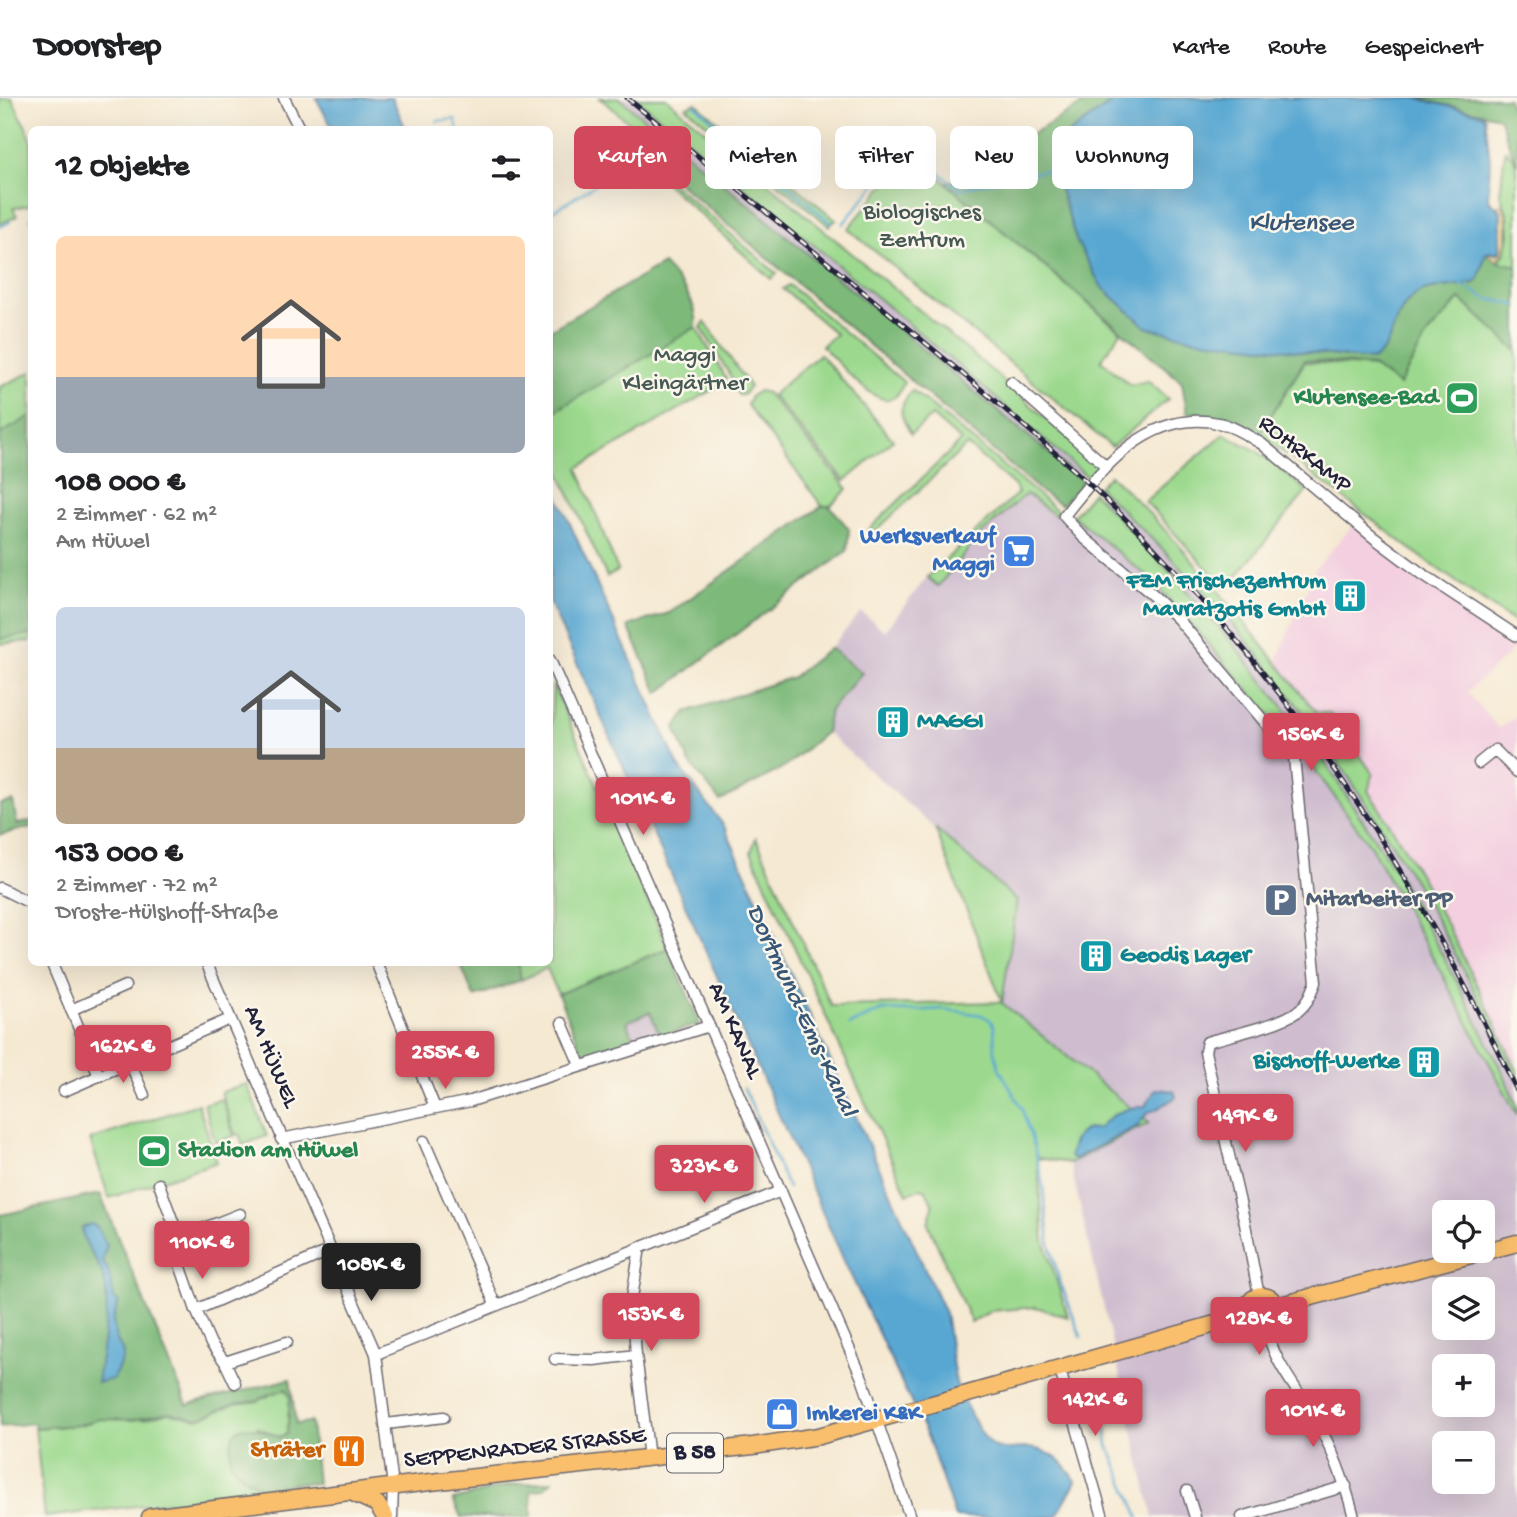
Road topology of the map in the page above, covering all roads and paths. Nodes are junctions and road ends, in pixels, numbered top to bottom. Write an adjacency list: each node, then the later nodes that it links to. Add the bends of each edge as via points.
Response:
1 (284, 98): 2 (street)
2 (298, 126)
3 (1011, 382): 4 (street)
4 (1107, 467): 5 (street, ROHRKAMP, via 1144,436 1183,421 1220,423 1243,432 1421,573); 34 (street, ROHRKAMP, via 1064,516 1178,619 1294,757 1315,982 1311,997 1285,1018 1207,1042 1205,1052)
5 (1517, 636)
6 (553, 667): 18 (street, AM KANAL)
7 (1479, 764): 8 (street, via 1495,750)
8 (1517, 772)
9 (0, 888): 10 (street)
10 (28, 902)
11 (53, 966): 15 (street)
12 (208, 966): 16 (street, AM HÜWEL)
13 (378, 966): 24 (street)
14 (125, 986): 15 (street)
15 (71, 1010): 21 (street)
16 (230, 1018): 19 (street); 25 (street, AM HÜWEL)
17 (562, 1023): 20 (street)
18 (709, 1026): 20 (street); 28 (street, AM KANAL)
19 (130, 1063): 21 (street); 23 (street)
20 (580, 1066): 24 (street)
21 (99, 1076): 22 (street)
22 (64, 1091)
23 (144, 1095)
24 (435, 1108): 25 (street)
25 (281, 1139): 33 (street, AM HÜWEL)
26 (424, 1141): 35 (street)
27 (159, 1184): 30 (street)
28 (781, 1191): 32 (street); 48 (street, AM KANAL)
29 (240, 1214): 30 (street)
30 (179, 1238): 37 (street, via 178,1259)
31 (1517, 1243): 36 (main road)
32 (640, 1247): 35 (street); 42 (street, via 632,1298)
33 (331, 1250): 37 (street); 41 (street, AM HÜWEL)
34 (1259, 1296): 36 (main road, via 1270,1298); 38 (main road, via 1249,1302)
35 (495, 1304): 41 (street)
36 (1277, 1306): 39 (main road, via 1275,1318)
37 (196, 1310): 44 (street)
38 (1247, 1315): 39 (main road, via 1254,1324); 45 (main road, B 58)
39 (1266, 1325): 52 (street, via 1271,1347 1317,1422)
40 (287, 1342): 44 (street)
41 (376, 1354): 49 (street, AM HÜWEL)
42 (636, 1354): 43 (street); 50 (street)
43 (555, 1359)
44 (225, 1362): 46 (street)
45 (1059, 1367): 48 (main road, SEPPENRADER STRASSE / B 58); 59 (street)
46 (235, 1383)
47 (444, 1417): 49 (street)
48 (877, 1420): 50 (main road, SEPPENRADER STRASSE / B 58, via 819,1436); 58 (street, AM KANAL)
49 (386, 1424): 51 (street, AM HÜWEL)
50 (649, 1458): 51 (main road, SEPPENRADER STRASSE / B 58)
51 (393, 1486): 54 (main road, SEPPENRADER STRASSE / B 58); 57 (street, AM HÜWEL)
52 (1346, 1486): 61 (street); 62 (street)
53 (1187, 1491): 60 (street)
54 (349, 1492): 55 (main road, SEPPENRADER STRASSE / B 58); 56 (main road, via 372,1500)
55 (150, 1517)
56 (385, 1517)
57 (392, 1517)
58 (910, 1517)
59 (1103, 1517)
60 (1195, 1517)
61 (1242, 1517)
62 (1354, 1517)

